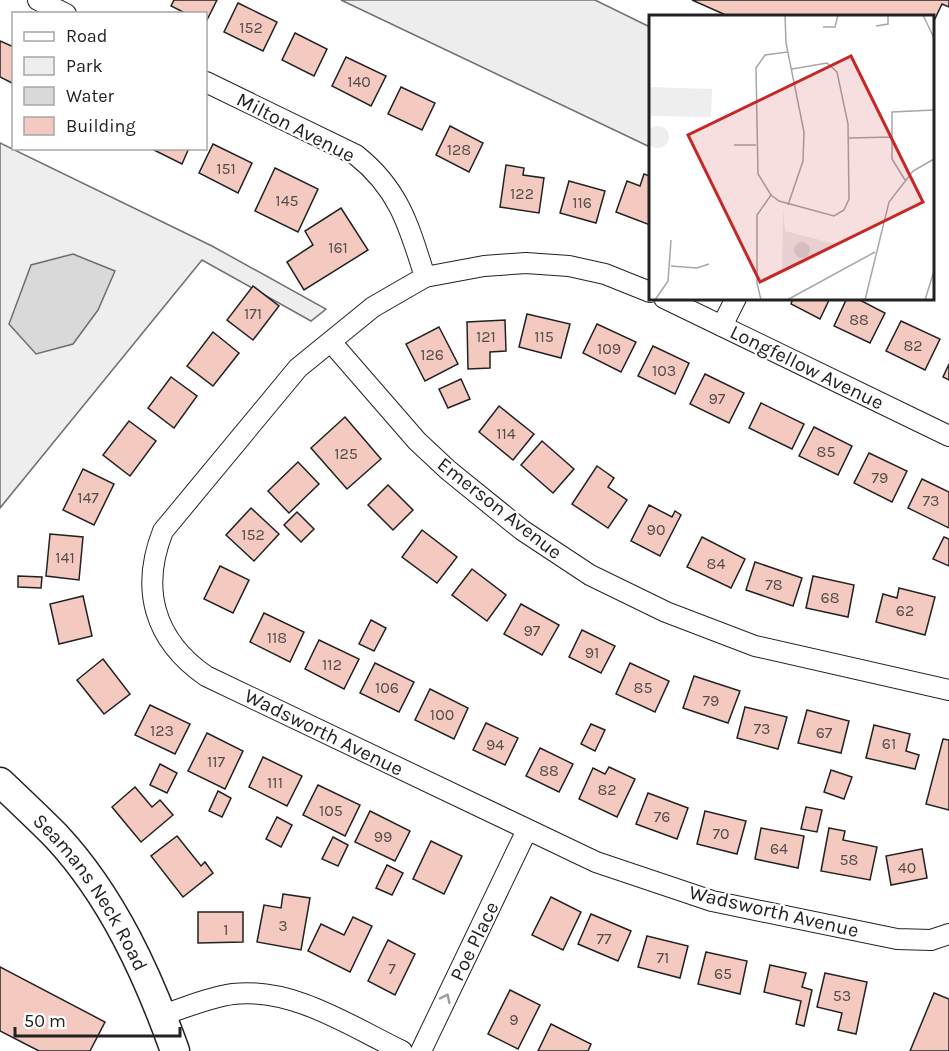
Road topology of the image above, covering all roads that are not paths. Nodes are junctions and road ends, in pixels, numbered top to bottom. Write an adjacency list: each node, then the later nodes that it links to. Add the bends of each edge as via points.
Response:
1 (38, 0): 2 (street)
2 (62, 12)
3 (207, 82): 4 (street, Milton Avenue, via 356,155 376,171 406,217)
4 (425, 276): 5 (street, via 526,263 605,274); 9 (street, Wadsworth Avenue, via 373,308)
5 (649, 291)
6 (668, 300): 8 (street, Longfellow Avenue)
7 (735, 300): 8 (street)
8 (722, 326): 10 (street, Longfellow Avenue)
9 (331, 342): 11 (street, Emerson Avenue, via 417,441 448,470 522,530 590,575 666,612 755,646); 13 (street, Wadsworth Avenue, via 298,368 163,531 154,553 151,583 159,622 189,664 206,676)
10 (949, 436)
11 (949, 690)
12 (0, 782): 15 (main road, Seamans Neck Road, via 57,837 87,875 133,950)
13 (527, 830): 14 (street, Wadsworth Avenue, via 596,862 712,901 897,939 931,940); 18 (street, Poe Place, one-way to 13)
14 (949, 934)
15 (162, 1015): 16 (main road, Seamans Neck Road); 17 (street, via 232,994 259,993 302,1002)
16 (175, 1051)
17 (402, 1051)
18 (420, 1051)

